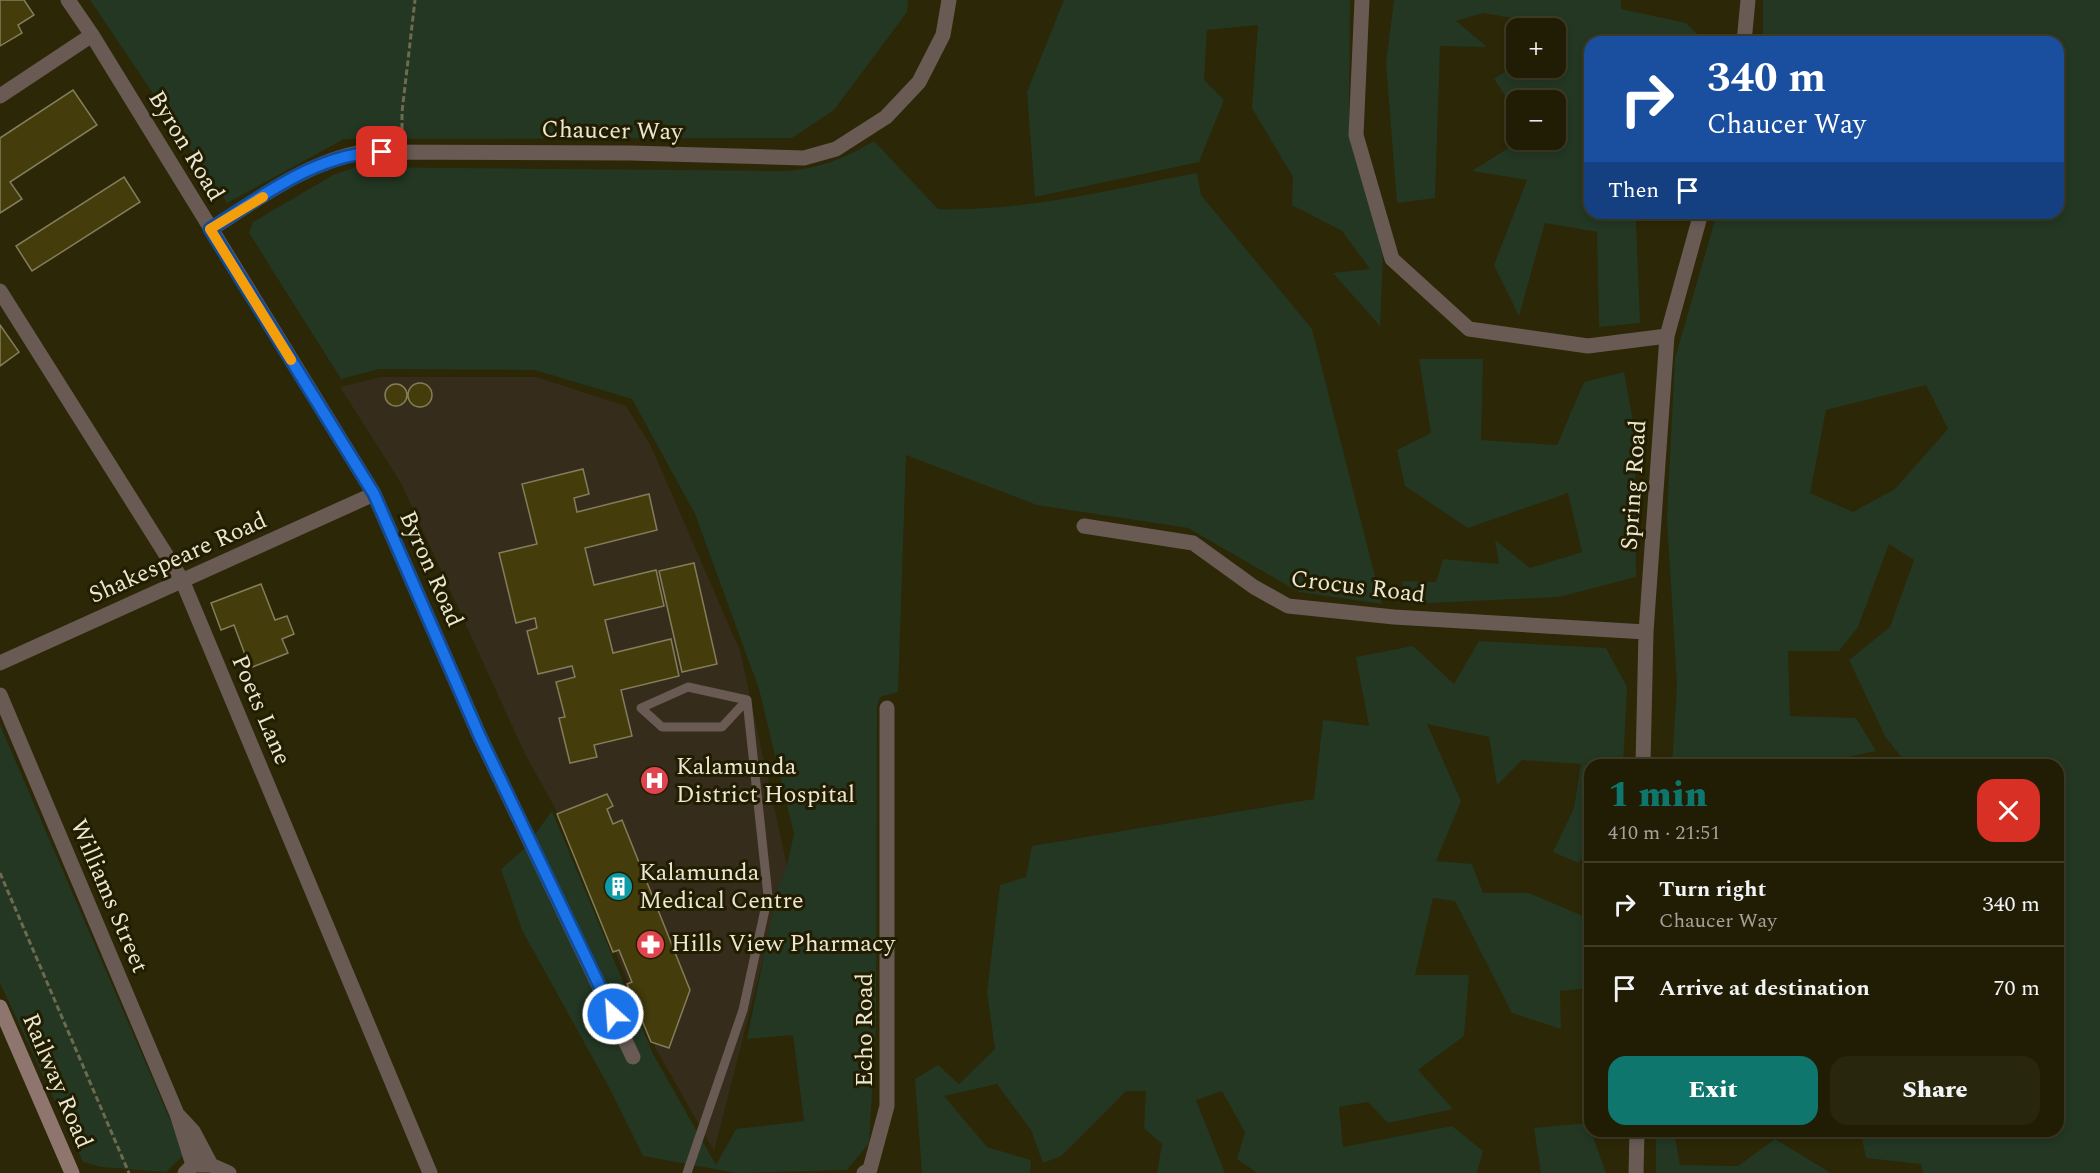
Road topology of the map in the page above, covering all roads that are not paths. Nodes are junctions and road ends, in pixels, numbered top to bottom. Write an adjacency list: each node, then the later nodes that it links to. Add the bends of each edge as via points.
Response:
1 (68, 0): 5 (street, Byron Road)
2 (949, 0): 9 (street, Chaucer Way, via 944,35 919,82 886,117 836,149 804,158 363,152 338,156 303,173)
3 (1362, 0): 11 (street, via 1356,135 1392,260 1469,329 1588,346)
4 (1748, 0): 6 (street)
5 (92, 35): 7 (street); 9 (street, Byron Road)
6 (1745, 36)
7 (0, 96)
8 (1699, 219): 11 (street, Spring Road)
9 (210, 229): 12 (street, Byron Road)
10 (0, 291): 14 (street, Poets Lane)
11 (1668, 336): 15 (street, Spring Road)
12 (374, 494): 14 (street, Shakespeare Road); 22 (street, Byron Road, via 480,737)
13 (1084, 526): 15 (street, Crocus Road, via 1192,543 1288,606 1394,617)
14 (182, 580): 16 (street, Shakespeare Road); 30 (street, Poets Lane)
15 (1646, 632): 20 (street, Spring Road)
16 (0, 663)
17 (0, 695): 23 (street, Williams Street)
18 (747, 700): 18 (lane, via 688,687 641,708 662,727 722,727); 31 (lane, via 768,896 743,1010)
19 (888, 708): 27 (street, Echo Road, via 888,1106)
20 (1643, 759)
21 (0, 1007): 28 (street, Railway Road)
22 (633, 1057)
23 (177, 1114): 25 (street, Williams Street, via 193,1131); 26 (street, Williams Street)
24 (1636, 1137): 32 (street)
25 (211, 1165): 26 (street); 29 (street)
26 (189, 1169)
27 (867, 1171)
28 (72, 1173)
29 (229, 1173)
30 (430, 1173)
31 (687, 1173)
32 (1636, 1173)

